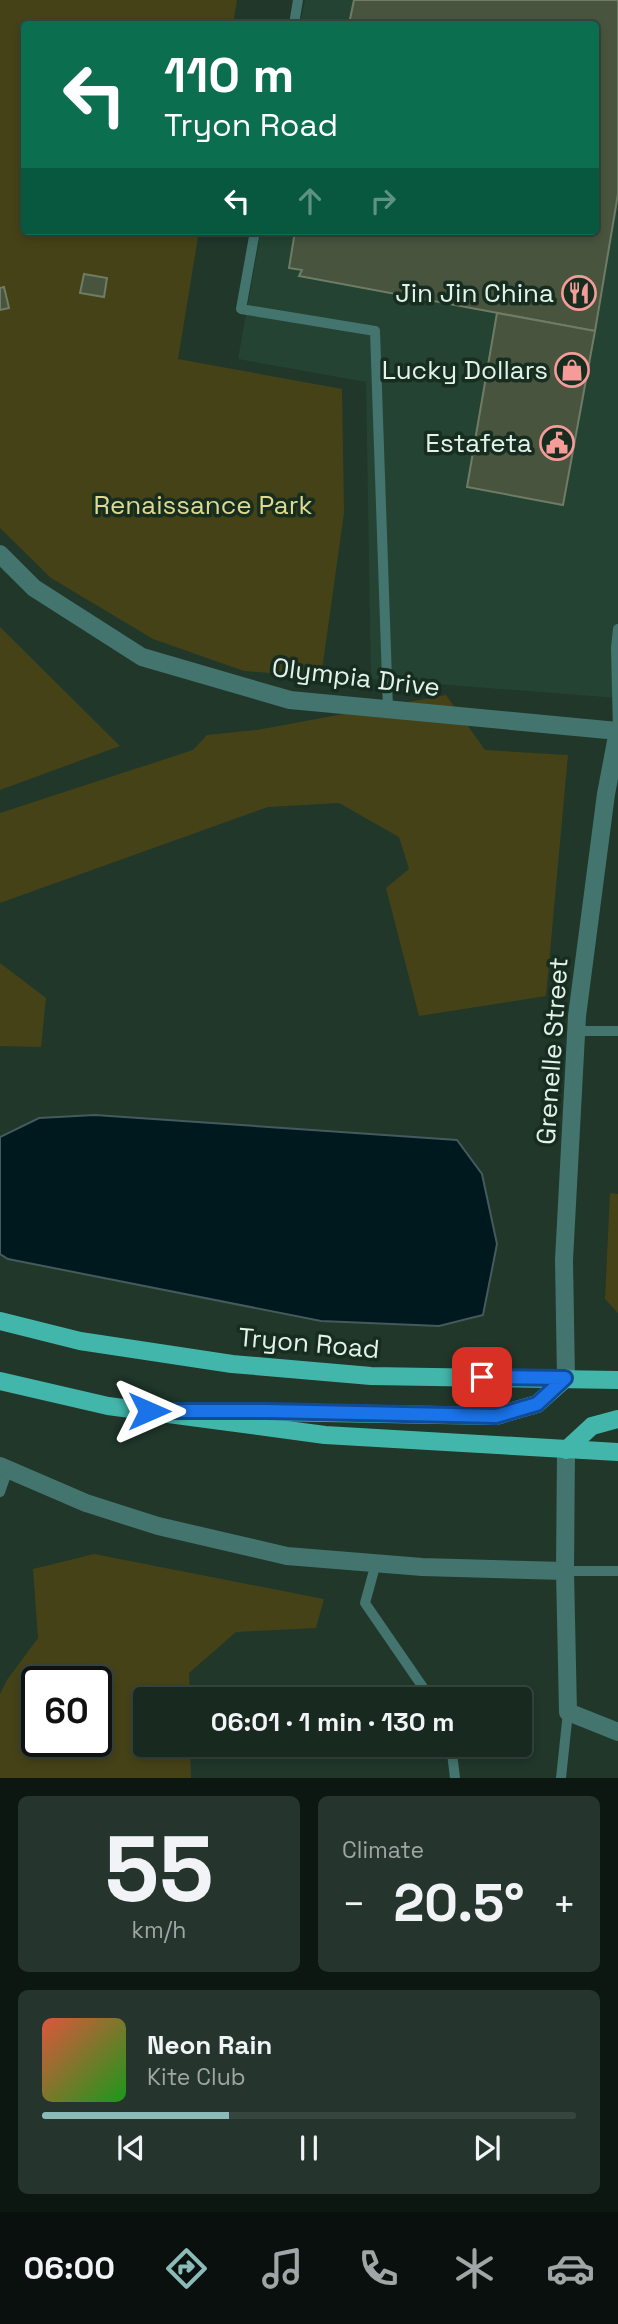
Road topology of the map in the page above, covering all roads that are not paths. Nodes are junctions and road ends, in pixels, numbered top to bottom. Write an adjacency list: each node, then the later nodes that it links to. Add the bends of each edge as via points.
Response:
1 (298, 0): 2 (lane)
2 (294, 21)
3 (254, 235): 6 (lane, via 241,309 375,331)
4 (0, 554): 6 (street, Olympia Drive, via 34,588 142,657 290,700)
5 (618, 629): 7 (lane)
6 (388, 709): 7 (street, Olympia Drive)
7 (618, 731): 8 (street, Grenelle Street)
8 (577, 1031): 9 (lane); 11 (street, Grenelle Street, via 564,1260)
9 (618, 1031)
10 (0, 1321): 11 (main road, Tryon Road, via 80,1341 232,1364 371,1376)
11 (565, 1378): 12 (main road, Tryon Road); 14 (main road, via 537,1404 496,1416)
12 (618, 1380)
13 (0, 1381): 14 (main road)
14 (149, 1411): 16 (main road, via 325,1435)
15 (618, 1419): 16 (main road, via 592,1426)
16 (566, 1450): 17 (main road); 21 (street)
17 (618, 1452)
18 (4, 1467): 19 (lane); 20 (street, via 86,1503 158,1526 287,1556)
19 (0, 1492)
20 (376, 1563): 21 (street); 23 (lane, via 365,1603)
21 (565, 1571): 22 (lane); 24 (street)
22 (618, 1572)
23 (423, 1687)
24 (568, 1712): 25 (street); 28 (lane)
25 (618, 1732)
26 (452, 1757): 27 (lane)
27 (455, 1778)
28 (561, 1778)

